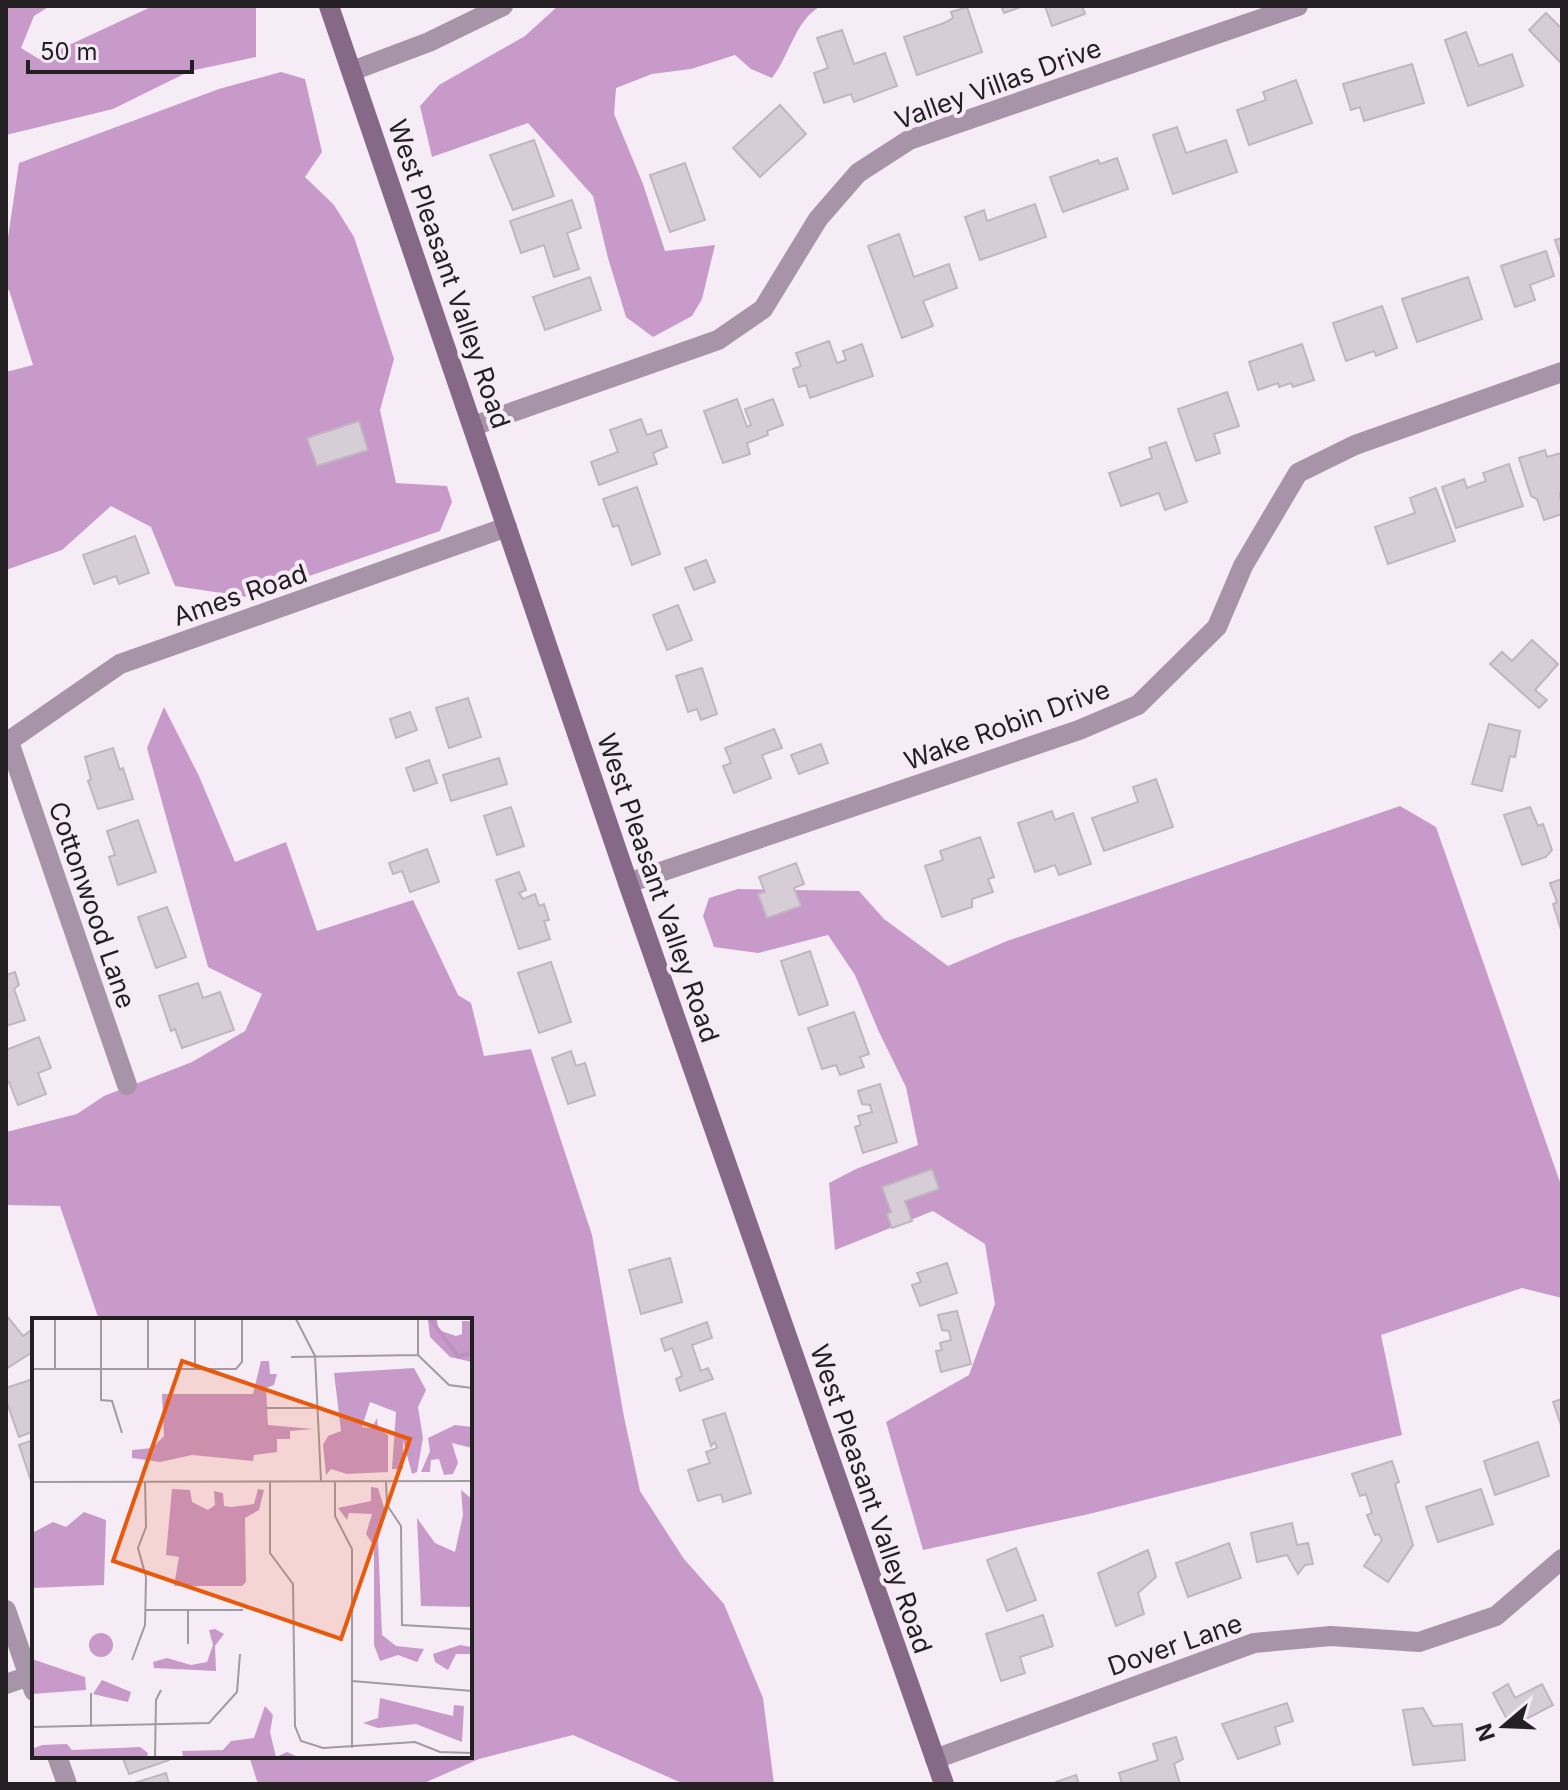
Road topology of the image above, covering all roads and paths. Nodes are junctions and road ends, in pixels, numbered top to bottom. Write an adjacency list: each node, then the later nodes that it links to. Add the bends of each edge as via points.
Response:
1 (329, 6): 4 (main road, West Pleasant Valley Road)
2 (503, 6): 4 (street)
3 (1298, 6): 6 (street, Valley Villas Drive, via 909,140 858,173 818,219 763,309 718,340)
4 (352, 71): 6 (main road, West Pleasant Valley Road)
5 (1562, 372): 9 (street, Wake Robin Drive, via 1355,445 1298,473 1243,566 1217,627 1138,705 1079,730)
6 (473, 426): 7 (main road, West Pleasant Valley Road)
7 (507, 527): 8 (street, Ames Road, via 120,664); 9 (main road, West Pleasant Valley Road)
8 (7, 743): 10 (street, Cottonwood Lane)
9 (628, 883): 16 (main road, West Pleasant Valley Road)
10 (127, 1085)
11 (1562, 1559): 16 (street, Dover Lane, via 1496,1616 1419,1642 1331,1636 1254,1643)
12 (6, 1610): 14 (street)
13 (6, 1684): 14 (street)
14 (31, 1684)
15 (58, 1758): 17 (street)
16 (935, 1759): 18 (main road, West Pleasant Valley Road)
17 (67, 1784)
18 (944, 1784)

